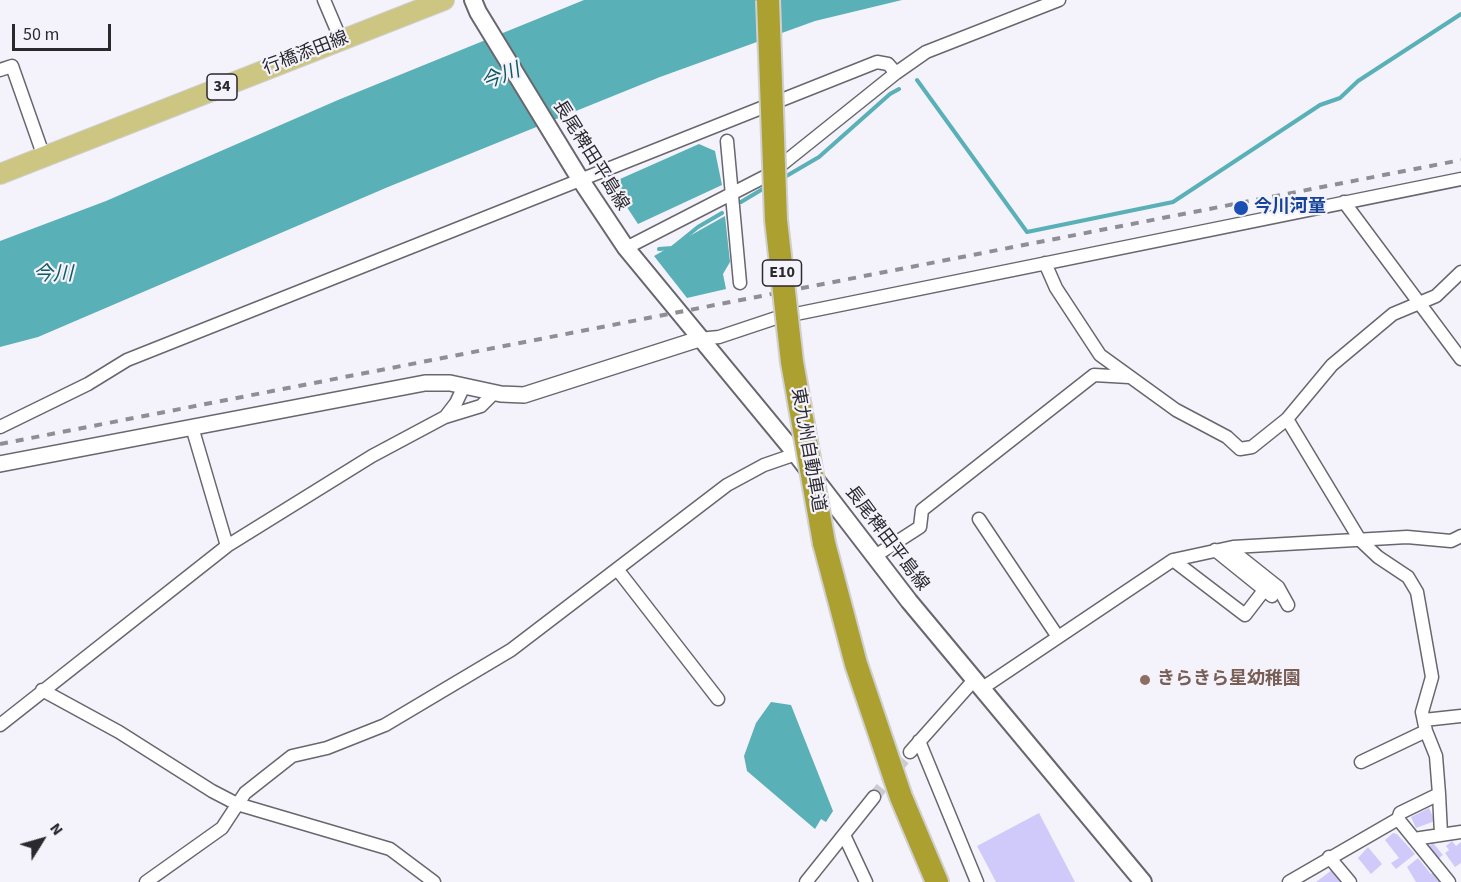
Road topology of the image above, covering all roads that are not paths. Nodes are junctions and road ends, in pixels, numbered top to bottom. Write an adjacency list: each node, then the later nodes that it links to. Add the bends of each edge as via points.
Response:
1 (324, 0): 6 (street)
2 (444, 0): 6 (main road, 行橋添田線 / 34)
3 (768, 0): 65 (highway, 東九州自動車道 / E10, bridge, via 776,220 792,362 824,543 856,664 902,797)
4 (1059, 0): 8 (street, via 926,52)
5 (476, 6): 12 (main road, 長尾稗田平島線)
6 (341, 40): 10 (main road, 行橋添田線 / 34)
7 (0, 69): 10 (street, via 12,66)
8 (896, 73): 12 (street, via 888,64 877,62); 14 (street, via 770,174)
9 (727, 141): 14 (street)
10 (44, 156): 11 (main road, 行橋添田線 / 34)
11 (0, 174)
12 (577, 175): 16 (main road, 長尾稗田平島線); 28 (street, via 127,360 88,384)
13 (1461, 179): 15 (street)
14 (732, 194): 16 (street); 19 (street)
15 (1344, 202): 17 (street); 20 (street)
16 (626, 248): 21 (main road, 長尾稗田平島線)
17 (1045, 263): 21 (street, via 776,318 719,337); 23 (street, via 1056,288 1100,355)
18 (1461, 272): 20 (street, via 1436,296)
19 (740, 284)
20 (1418, 303): 22 (street); 27 (street, via 1393,314 1332,365)
21 (699, 339): 25 (street, via 524,395); 30 (main road, 長尾稗田平島線)
22 (1461, 359)
23 (1129, 377): 27 (street, via 1240,449 1252,447); 38 (street, via 1094,375 922,510 920,527)
24 (464, 386): 25 (street); 26 (street); 29 (street, via 425,383)
25 (494, 393): 26 (street, via 481,406)
26 (445, 417): 35 (street, via 372,456)
27 (1287, 419): 34 (street)
28 (0, 427)
29 (192, 428): 31 (street); 35 (street)
30 (796, 454): 38 (main road, 長尾稗田平島線); 40 (street, via 764,465 727,485)
31 (0, 464)
32 (979, 519): 42 (street)
33 (1461, 536): 34 (street, via 1451,541 1407,537)
34 (1360, 540): 36 (street); 47 (street, via 1408,576 1417,592 1432,676 1422,712)
35 (227, 546): 44 (street)
36 (1229, 548): 37 (street); 41 (street, via 1278,587)
37 (1215, 550): 39 (street); 39 (street, via 1269,593 1245,615)
38 (875, 556): 43 (main road, 長尾稗田平島線)
39 (1173, 560): 42 (street)
40 (617, 569): 45 (street); 54 (street, via 511,650 385,725 327,748 292,756 245,793)
41 (1288, 605)
42 (1058, 637): 43 (street)
43 (977, 684): 49 (street); 67 (main road, 長尾稗田平島線)
44 (42, 690): 48 (street); 54 (street)
45 (718, 699)
46 (1461, 716): 47 (street)
47 (1425, 725): 51 (street); 52 (street, via 1436,756)
48 (0, 726)
49 (919, 741): 50 (street); 66 (street)
50 (910, 753)
51 (1361, 762)
52 (1440, 794): 55 (street, via 1401,813); 57 (street)
53 (874, 797): 58 (street)
54 (237, 804): 61 (street, via 222,828); 62 (street, via 390,849)
55 (1398, 819): 59 (street); 60 (street)
56 (1461, 832): 57 (street)
57 (1441, 834): 59 (street)
58 (844, 835): 63 (street); 64 (street)
59 (1414, 839): 70 (street)
60 (1329, 857): 68 (street); 69 (street)
61 (146, 882)
62 (434, 882)
63 (806, 882)
64 (866, 882)
65 (937, 882)
66 (977, 882)
67 (1143, 882)
68 (1289, 882)
69 (1350, 882)
70 (1449, 882)

